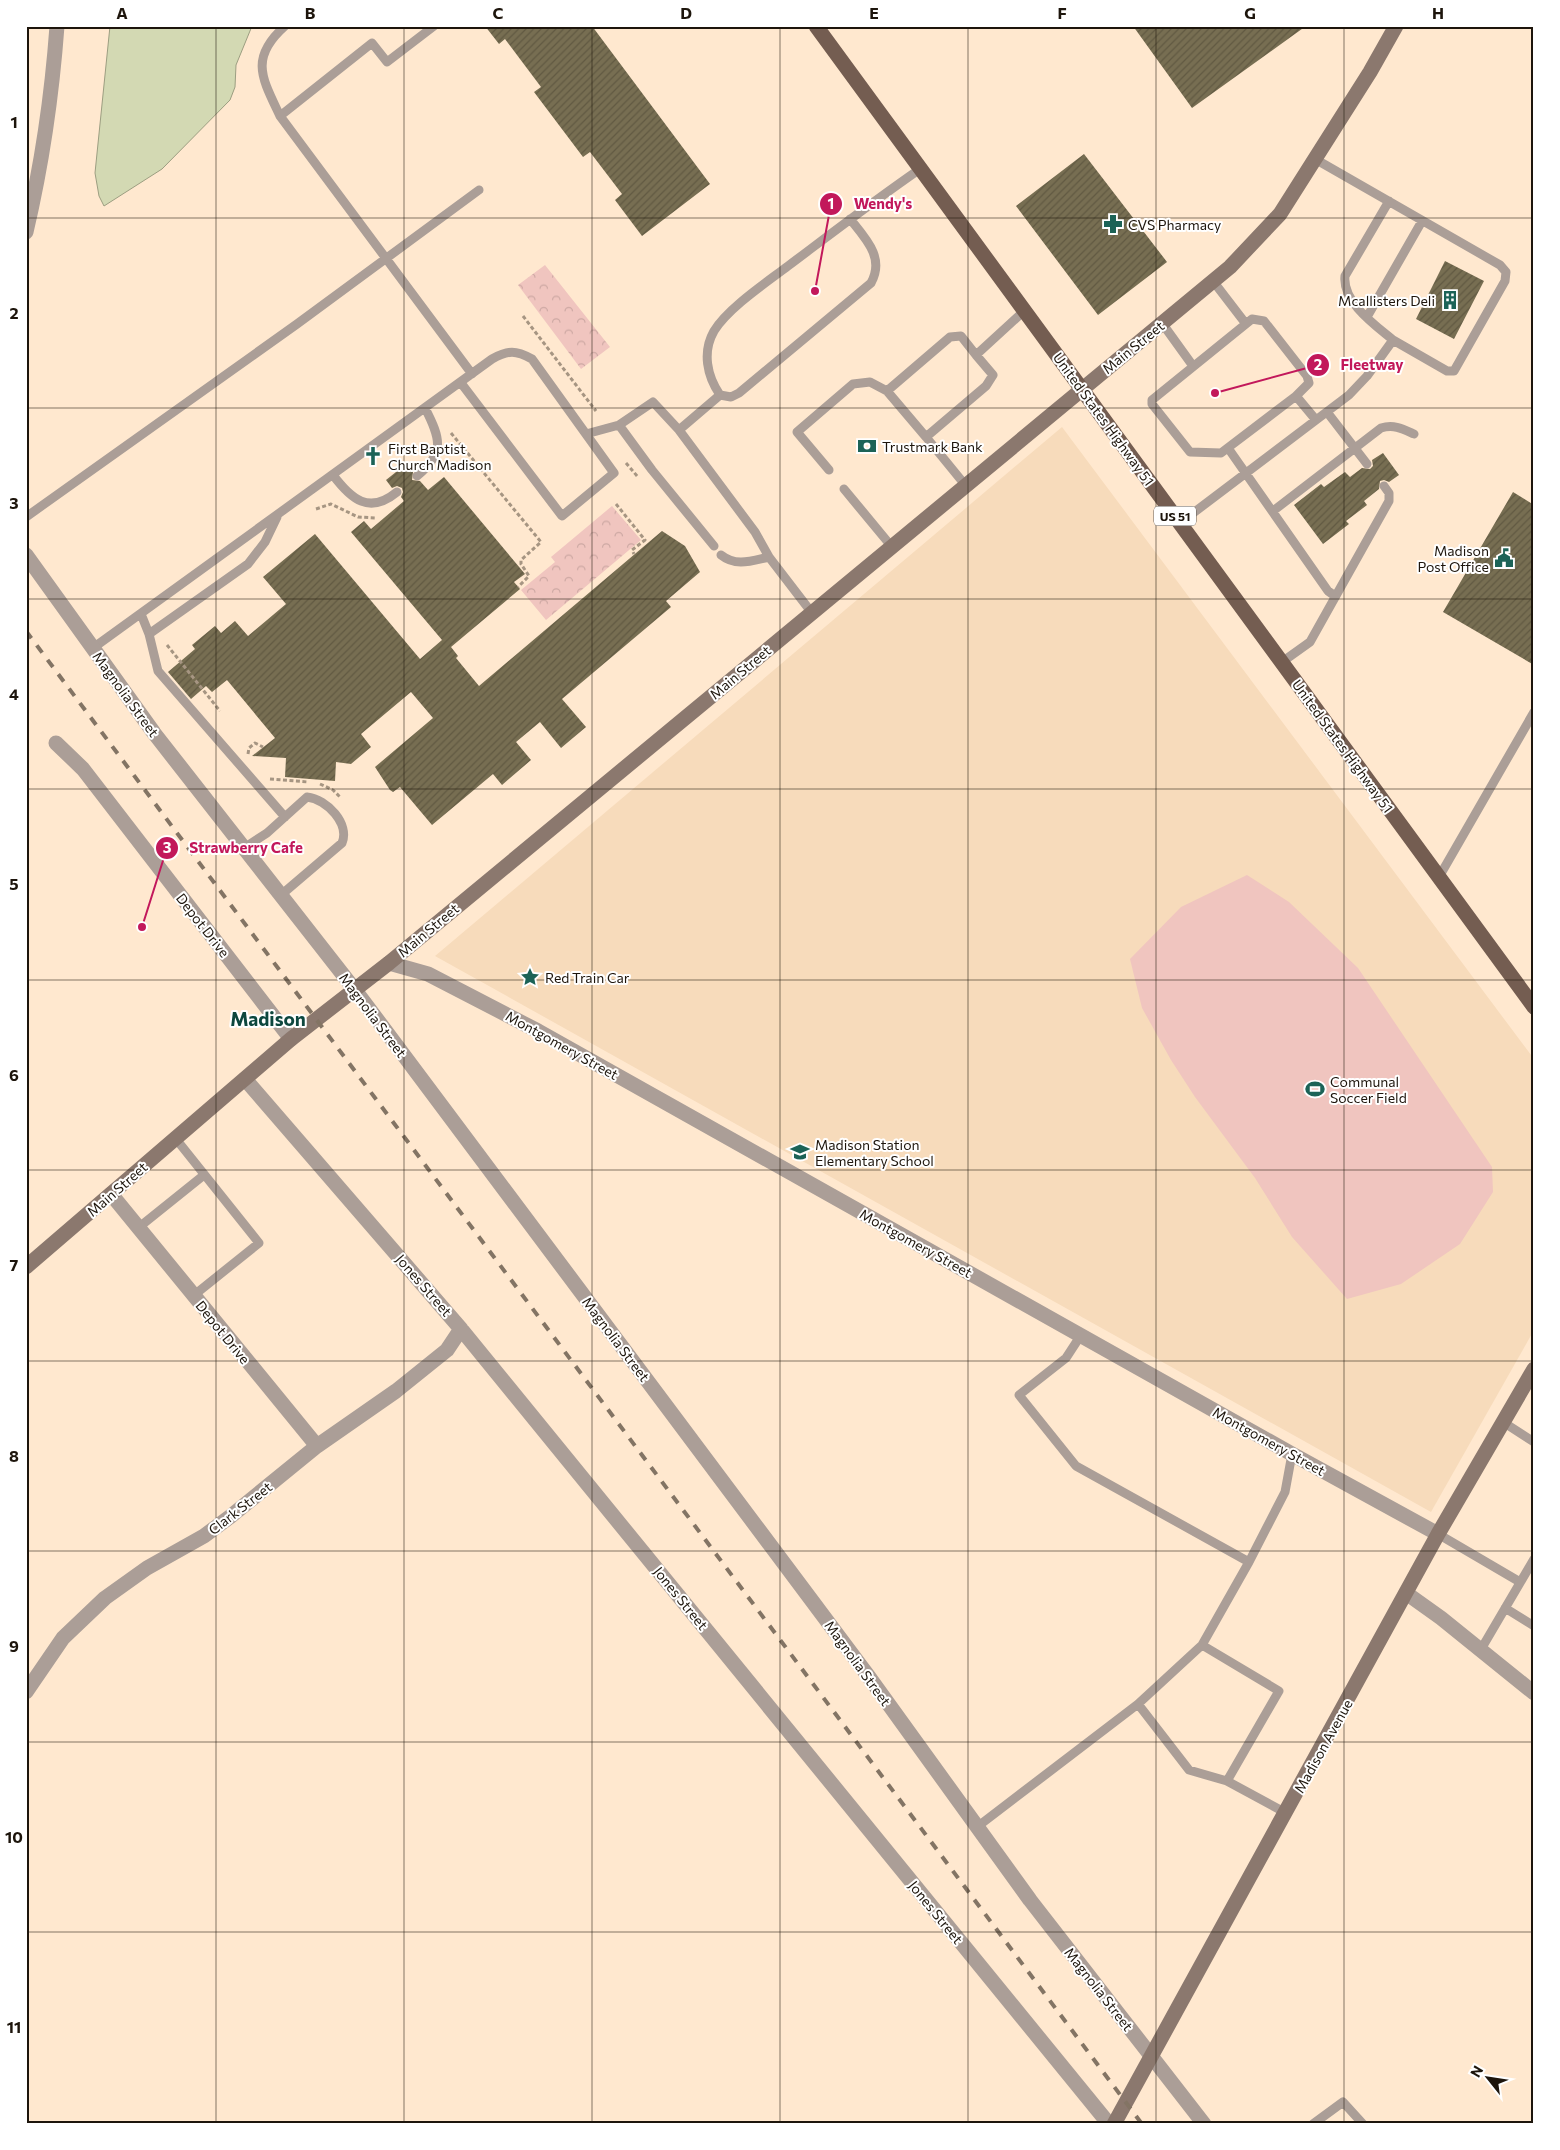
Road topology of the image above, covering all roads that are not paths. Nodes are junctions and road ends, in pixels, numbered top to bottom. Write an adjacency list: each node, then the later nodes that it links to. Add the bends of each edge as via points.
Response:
1 (57, 26): 13 (street, via 38,180)
2 (285, 26): 6 (lane, via 272,38 261,60 264,84)
3 (434, 26): 6 (lane, via 387,62 372,43)
4 (816, 26): 8 (main road, United States Highway 51 / US 51)
5 (1396, 26): 7 (street, Main Street)
6 (280, 116): 14 (lane)
7 (1315, 159): 10 (lane); 15 (street, Main Street, via 1280,214)
8 (920, 169): 11 (lane); 16 (main road, United States Highway 51 / US 51)
9 (480, 190): 14 (lane)
10 (1389, 201): 12 (lane); 17 (lane, via 1345,276 1347,293)
11 (850, 219): 27 (lane, via 752,293 714,331 707,364); 27 (lane, via 874,255 876,273 870,283 739,393 731,397)
12 (1422, 220): 17 (lane); 20 (lane, via 1500,265 1506,272 1505,281 1454,371 1447,371)
13 (26, 232)
14 (385, 258): 23 (lane); 50 (lane)
15 (1213, 281): 18 (street, Main Street); 19 (lane)
16 (1024, 311): 21 (lane); 25 (main road, United States Highway 51 / US 51)
17 (1366, 317): 20 (lane)
18 (1162, 323): 22 (lane); 25 (street, Main Street)
19 (1246, 324): 22 (lane); 28 (lane, via 1252,319 1264,321 1307,376 1309,383)
20 (1393, 340): 30 (lane, via 1361,382)
21 (976, 355): 26 (lane, via 961,336 950,337); 36 (lane, via 993,375 990,381)
22 (1192, 366): 37 (lane, via 1155,396 1152,404 1190,452 1221,453)
23 (472, 374): 24 (lane); 34 (lane, via 507,351 520,352 532,359)
24 (461, 383): 29 (lane); 34 (lane, via 562,516 614,473)
25 (1082, 389): 44 (street, Main Street); 51 (main road, United States Highway 51 / US 51)
26 (887, 391): 36 (lane); 40 (lane, via 870,382 854,384 797,432)
27 (720, 395): 33 (lane)
28 (1296, 396): 31 (lane); 37 (lane)
29 (426, 408): 42 (lane); 43 (lane, via 438,439 437,454)
30 (1327, 412): 31 (lane); 38 (lane)
31 (1316, 420): 41 (lane)
32 (619, 425): 33 (lane, via 653,402); 34 (lane); 52 (lane)
33 (679, 430): 56 (lane, via 755,532)
34 (586, 434)
35 (1414, 434): 38 (lane, via 1389,426 1381,428)
36 (926, 437): 44 (lane)
37 (1228, 448): 41 (lane)
38 (1355, 448): 39 (lane); 48 (lane)
39 (1367, 464)
40 (829, 470)
41 (1246, 473): 48 (lane); 51 (lane)
42 (333, 475): 47 (lane, via 358,501 374,504); 49 (lane)
43 (417, 476)
44 (966, 486): 53 (street, Main Street)
45 (1384, 486): 57 (lane, via 1389,493 1388,502)
46 (844, 490): 53 (lane)
47 (396, 492)
48 (1273, 511): 57 (lane, via 1328,591)
49 (278, 515): 58 (lane); 60 (lane, via 265,542 248,564)
50 (26, 517)
51 (1180, 523): 62 (main road, United States Highway 51 / US 51)
52 (714, 546)
53 (892, 547): 59 (street, Main Street)
54 (26, 555): 61 (street, Magnolia Street)
55 (721, 555): 56 (lane, via 728,561 740,563)
56 (769, 557): 59 (lane)
57 (1335, 596): 62 (lane, via 1310,642)
58 (141, 614): 60 (lane); 61 (lane)
59 (812, 614): 69 (street, Main Street)
60 (149, 634): 65 (lane, via 158,671)
61 (93, 648): 66 (street, Magnolia Street, via 154,733)
62 (1282, 662): 67 (main road, United States Highway 51 / US 51)
63 (1534, 712): 67 (lane)
64 (56, 743): 72 (street, Depot Drive, via 83,769)
65 (285, 817): 66 (lane); 68 (lane, via 307,797 315,798 344,826 346,834 342,843)
66 (244, 848): 68 (street, Magnolia Street)
67 (1439, 877): 71 (main road, United States Highway 51 / US 51)
68 (281, 896): 70 (street, Magnolia Street)
69 (389, 963): 70 (street, Main Street); 81 (street, Montgomery Street, via 428,974 538,1031)
70 (355, 990): 72 (street, Main Street); 101 (street, Magnolia Street)
71 (1534, 1007)
72 (291, 1039): 73 (street, Main Street)
73 (245, 1079): 74 (street, Main Street); 80 (street, Jones Street)
74 (176, 1139): 75 (lane); 76 (street, Main Street)
75 (204, 1175): 77 (lane); 79 (lane, via 258,1243)
76 (111, 1194): 77 (street, Depot Drive); 78 (street, Main Street)
77 (138, 1228): 79 (street, Depot Drive)
78 (26, 1267)
79 (194, 1296): 85 (street, Depot Drive)
80 (461, 1329): 85 (street, Clark Street, via 447,1350 396,1391); 103 (street, Jones Street)
81 (1080, 1335): 86 (street, Montgomery Street); 89 (lane, via 1066,1358 1019,1395 1076,1466)
82 (1534, 1369): 83 (street, Madison Avenue)
83 (1503, 1422): 84 (lane); 87 (street, Madison Avenue)
84 (1534, 1442)
85 (317, 1446): 96 (street, Clark Street, via 204,1536 147,1568 105,1598 63,1638)
86 (1292, 1454): 87 (street, Montgomery Street); 89 (lane, via 1285,1492)
87 (1438, 1534): 90 (lane); 91 (street, Madison Avenue)
88 (1534, 1559): 90 (lane)
89 (1249, 1562): 94 (lane)
90 (1520, 1582): 92 (lane)
91 (1406, 1594): 95 (street); 100 (street, Madison Avenue)
92 (1505, 1608): 93 (lane); 95 (lane)
93 (1534, 1626)
94 (1202, 1645): 98 (lane); 99 (lane, via 1279,1691)
95 (1480, 1651): 97 (street)
96 (26, 1692)
97 (1534, 1693)
98 (1138, 1704): 99 (lane, via 1189,1770); 101 (lane)
99 (1228, 1781): 100 (lane)
100 (1286, 1813): 102 (street, Madison Avenue)
101 (977, 1826): 102 (street, Magnolia Street)
102 (1152, 2058): 104 (street, Madison Avenue); 105 (street, Magnolia Street)
103 (1109, 2124)
104 (1114, 2124)
105 (1204, 2124)
106 (1313, 2124): 107 (lane, via 1342,2102)
107 (1363, 2124)

